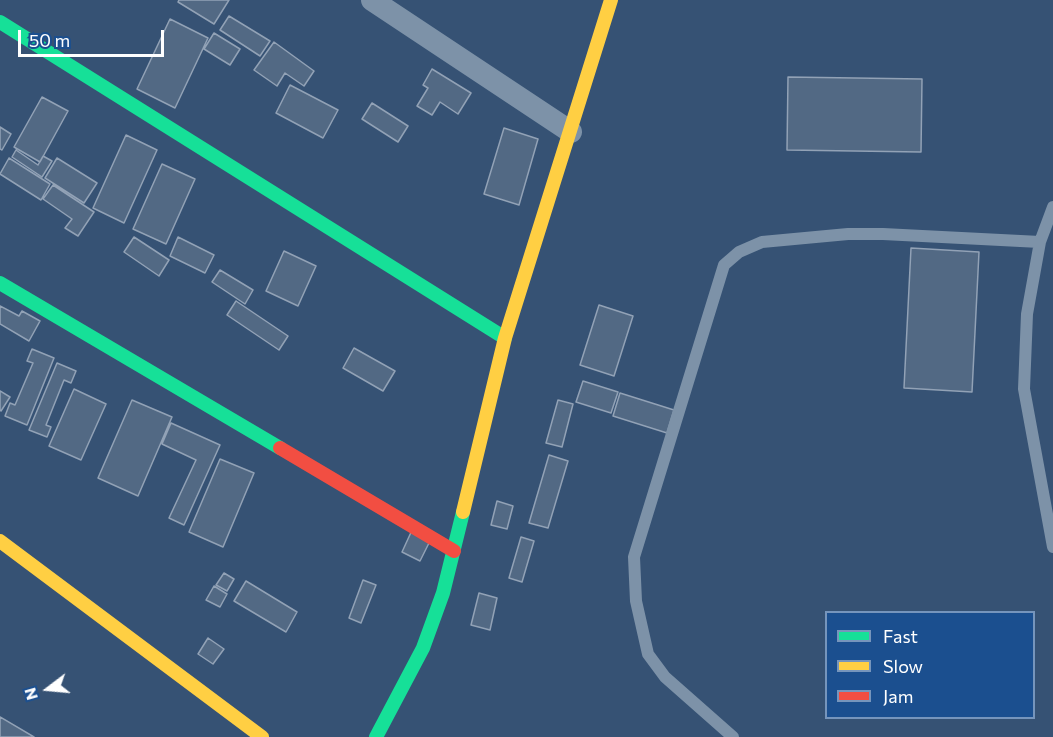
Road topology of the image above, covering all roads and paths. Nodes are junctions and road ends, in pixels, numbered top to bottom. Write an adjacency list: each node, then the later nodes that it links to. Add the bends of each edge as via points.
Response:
1 (372, 0): 4 (street)
2 (611, 0): 4 (street)
3 (0, 22): 8 (street)
4 (571, 132): 8 (street)
5 (1053, 207): 6 (lane)
6 (1040, 242): 10 (lane, via 1027,314 1024,389); 14 (lane, via 848,234 762,242 739,252 724,265 634,557 636,601 648,654 665,677)
7 (0, 283): 11 (street)
8 (505, 338): 11 (street)
9 (0, 541): 12 (street)
10 (1053, 548)
11 (454, 551): 13 (street, via 423,648)
12 (262, 737)
13 (376, 737)
14 (733, 737)

